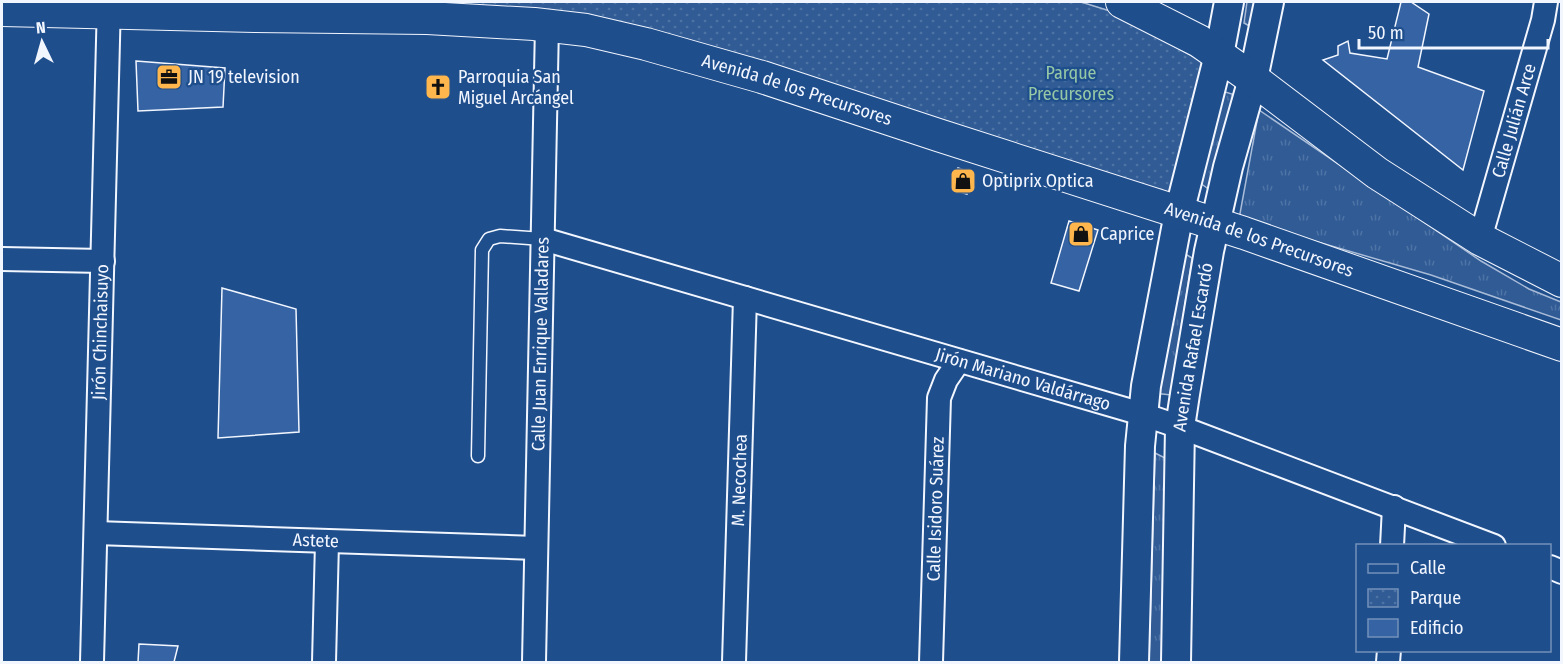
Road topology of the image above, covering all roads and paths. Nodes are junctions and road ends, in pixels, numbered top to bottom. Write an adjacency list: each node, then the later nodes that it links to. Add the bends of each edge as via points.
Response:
1 (1122, 2): 8 (main road)
2 (1229, 2): 8 (street)
3 (1269, 2): 9 (street, Avenida Rafael Escardó)
4 (109, 7): 5 (main road, Avenida de los Precursores); 7 (main road, Avenida de los Precursores); 15 (street, Jirón Chinchaisuyo)
5 (2, 10)
6 (1550, 17): 12 (street, Calle Julián Arce)
7 (547, 25): 10 (main road, Avenida de los Precursores, via 646,44 762,77); 13 (street, Calle Juan Enrique Valladares)
8 (1219, 55): 9 (main road); 10 (street)
9 (1253, 79): 11 (street, Avenida Rafael Escardó); 12 (main road, via 1377,173)
10 (1179, 213): 11 (main road, Avenida de los Precursores); 20 (street)
11 (1214, 224): 18 (main road, Avenida de los Precursores); 21 (street, Avenida Rafael Escardó)
12 (1480, 238): 16 (main road)
13 (543, 239): 17 (street, Jirón Mariano Valdárrago); 22 (lane, via 500,236 489,239 482,250); 28 (street, Calle Juan Enrique Valladares)
14 (2, 259): 15 (street)
15 (103, 261): 24 (street, Jirón Chinchaisuyo)
16 (1562, 281)
17 (746, 298): 19 (street, Jirón Mariano Valdárrago); 32 (street, M. Necochea)
18 (1562, 345)
19 (959, 361): 20 (street, Jirón Mariano Valdárrago); 33 (street, Calle Isidoro Suárez, via 939,398)
20 (1142, 414): 21 (street, Jirón Mariano Valdárrago); 34 (street)
21 (1180, 427): 23 (street, Jirón Mariano Valdárrago); 35 (street, Avenida Rafael Escardó)
22 (478, 456)
23 (1394, 507): 26 (street); 27 (street, Jirón Mariano Valdárrago)
24 (96, 533): 25 (street, Astete); 29 (street, Jirón Chinchaisuyo)
25 (327, 542): 28 (street, Astete); 30 (street)
26 (1392, 544)
27 (1489, 544)
28 (536, 548): 31 (street, Calle Juan Enrique Valladares)
29 (92, 663)
30 (324, 663)
31 (534, 663)
32 (734, 663)
33 (931, 663)
34 (1134, 663)
35 (1176, 663)

